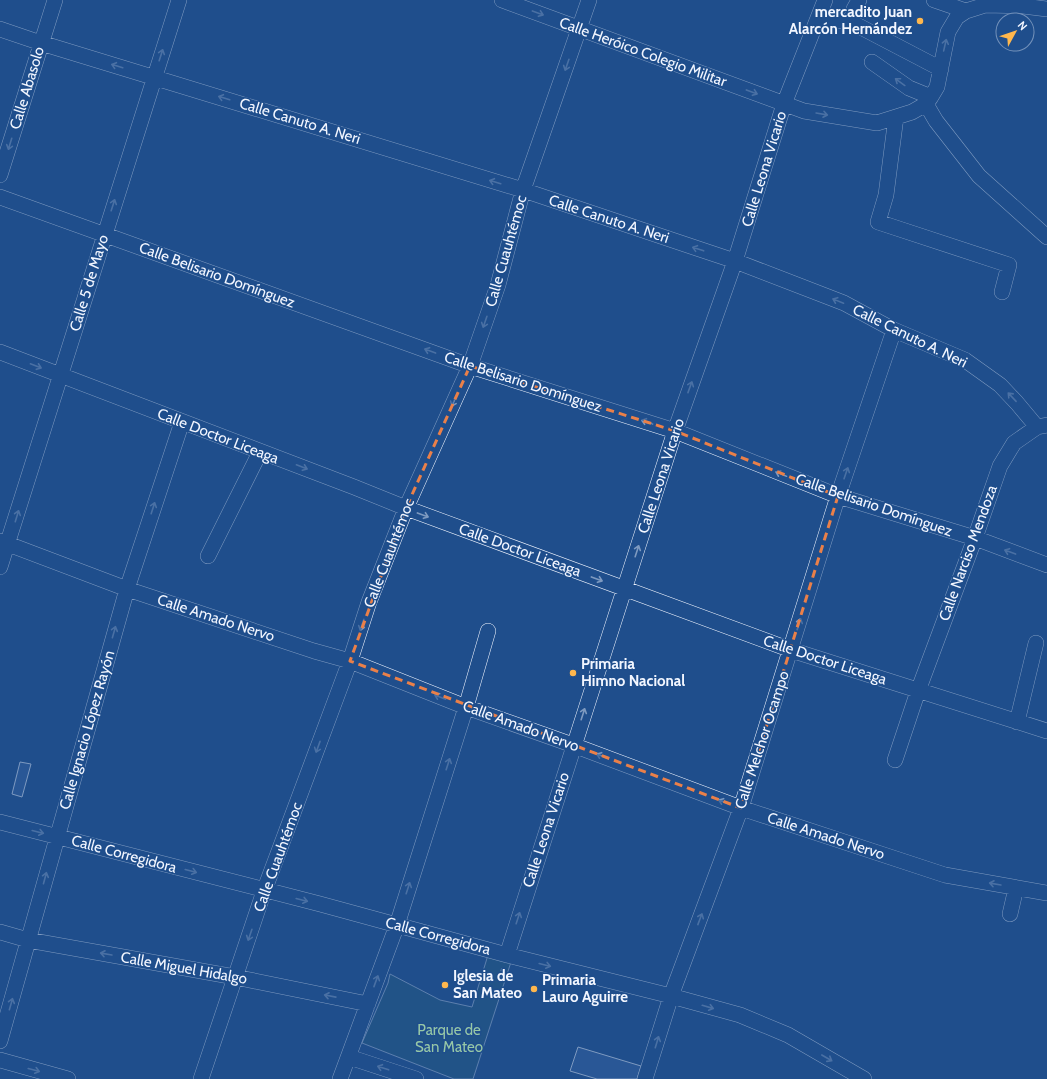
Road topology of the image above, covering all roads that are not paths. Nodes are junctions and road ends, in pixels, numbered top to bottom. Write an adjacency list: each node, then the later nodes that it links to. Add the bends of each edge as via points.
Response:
1 (55, 0): 15 (street, Calle Abasolo)
2 (179, 0): 18 (street, Calle 5 de Mayo, one-way to 2)
3 (502, 0): 13 (street, Calle Heróico Colegio Militar, one-way to 13)
4 (589, 0): 13 (street, Calle Cuauhtémoc)
5 (825, 0): 11 (street, Calle Leona Vicario)
6 (859, 0): 12 (street)
7 (934, 0): 10 (street)
8 (985, 3): 9 (street); 10 (street)
9 (1047, 9)
10 (966, 11): 17 (street, one-way to 10, via 948,32 956,17)
11 (818, 18): 12 (street); 20 (street, Calle Leona Vicario)
12 (851, 22): 17 (street)
13 (579, 28): 20 (street, Calle Heróico Colegio Militar, one-way to 20); 23 (street, Calle Cuauhtémoc, one-way to 23)
14 (0, 29): 15 (street, Calle Canuto A. Neri)
15 (41, 43): 18 (street, Calle Canuto A. Neri, one-way to 15); 22 (street, Calle Abasolo, one-way to 22)
16 (872, 62): 19 (street, one-way to 16)
17 (940, 69): 19 (street, via 937,87)
18 (154, 77): 23 (street, Calle Canuto A. Neri, one-way to 18); 25 (street, Calle 5 de Mayo, one-way to 18)
19 (929, 101): 21 (street, Calle Heróico Colegio Militar, via 912,112); 26 (street, via 936,121 979,176)
20 (784, 104): 21 (street, Calle Heróico Colegio Militar, one-way to 21, via 804,111 877,123); 27 (street, Calle Leona Vicario)
21 (896, 117): 28 (street, via 886,195 878,222 1009,265)
22 (0, 175)
23 (523, 190): 27 (street, Calle Canuto A. Neri, one-way to 23); 31 (street, Calle Cuauhtémoc, one-way to 31, via 498,285)
24 (0, 197): 25 (street, Calle Belisario Domínguez)
25 (104, 234): 31 (street, Calle Belisario Domínguez, one-way to 25); 32 (street, Calle 5 de Mayo)
26 (1047, 237)
27 (735, 261): 29 (street, Calle Canuto A. Neri, one-way to 27, via 844,304); 35 (street, Calle Leona Vicario, one-way to 27)
28 (1002, 292)
29 (894, 330): 34 (street, Calle Canuto A. Neri, one-way to 29, via 1000,385 965,360); 37 (street, Calle Melchor Ocampo, one-way to 29)
30 (0, 352): 32 (street, Calle Doctor Liceaga, one-way to 32)
31 (470, 366): 35 (street, Calle Belisario Domínguez, one-way to 31); 38 (street, Calle Cuauhtémoc, one-way to 38)
32 (60, 376): 33 (street, Calle Doctor Liceaga); 40 (street, Calle 5 de Mayo, one-way to 32)
33 (182, 422): 36 (street, Calle Doctor Liceaga); 45 (street, Calle Ignacio López Rayón, one-way to 33)
34 (1042, 426): 39 (street, Calle Narciso Mendoza, via 1014,443 1000,466)
35 (675, 431): 37 (street, Calle Belisario Domínguez, one-way to 35); 44 (street, Calle Leona Vicario, one-way to 35)
36 (260, 452): 38 (street, Calle Doctor Liceaga, one-way to 38); 41 (street)
37 (838, 496): 39 (street, Calle Belisario Domínguez); 48 (street, Calle Melchor Ocampo, one-way to 37)
38 (406, 508): 44 (street, Calle Doctor Liceaga, one-way to 44); 49 (street, Calle Cuauhtémoc, one-way to 49, via 369,602)
39 (975, 538): 42 (street, Calle Belisario Domínguez, one-way to 39); 50 (street, Calle Narciso Mendoza)
40 (4, 542): 43 (street, Calle 5 de Mayo); 45 (street, Calle Amado Nervo)
41 (208, 556)
42 (1047, 565)
43 (0, 567)
44 (624, 588): 48 (street, Calle Doctor Liceaga); 54 (street, Calle Leona Vicario, one-way to 44)
45 (127, 589): 49 (street, Calle Amado Nervo); 58 (street, Calle Ignacio López Rayón, one-way to 45)
46 (488, 631): 51 (street)
47 (1036, 643): 52 (street)
48 (791, 650): 50 (street, Calle Doctor Liceaga); 56 (street, Calle Melchor Ocampo)
49 (350, 661): 51 (street, Calle Amado Nervo, one-way to 49); 60 (street, Calle Cuauhtémoc, one-way to 60)
50 (918, 691): 52 (street, Calle Doctor Liceaga); 55 (street, Calle Narciso Mendoza)
51 (466, 707): 54 (street, Calle Amado Nervo); 63 (street, one-way to 51)
52 (1017, 722): 53 (street, Calle Doctor Liceaga)
53 (1047, 731)
54 (573, 745): 56 (street, Calle Amado Nervo, one-way to 54); 66 (street, Calle Leona Vicario, one-way to 54)
55 (895, 760)
56 (741, 808): 59 (street, Calle Amado Nervo, one-way to 56, via 945,875); 68 (street, Calle Melchor Ocampo, one-way to 56)
57 (0, 822): 58 (street, Calle Corregidora, one-way to 58)
58 (56, 836): 60 (street, Calle Corregidora, one-way to 60); 65 (street, Calle Ignacio López Rayón, one-way to 58)
59 (1016, 888): 61 (street, Calle Amado Nervo); 62 (street)
60 (264, 891): 63 (street, Calle Corregidora, one-way to 63); 67 (street, Calle Cuauhtémoc, one-way to 67)
61 (1047, 893)
62 (1010, 914)
63 (397, 925): 66 (street, Calle Corregidora); 69 (street, one-way to 63)
64 (0, 932): 65 (street, Calle Miguel Hidalgo)
65 (28, 940): 67 (street, Calle Miguel Hidalgo, one-way to 65); 70 (street, Calle Ignacio López Rayón, one-way to 65)
66 (507, 955): 68 (street, Calle Corregidora, one-way to 68)
67 (235, 977): 69 (street, Calle Miguel Hidalgo, one-way to 67); 74 (street, Calle Cuauhtémoc)
68 (671, 996): 77 (street, Calle Melchor Ocampo, one-way to 68); 78 (street, Calle Corregidora, one-way to 78, via 740,1016 788,1034)
69 (368, 1004): 71 (street)
70 (0, 1041)
71 (349, 1057): 75 (street); 76 (street, one-way to 71)
72 (0, 1060): 73 (street, one-way to 73)
73 (68, 1079)
74 (201, 1079)
75 (340, 1079)
76 (416, 1079)
77 (645, 1079)
78 (864, 1079)

